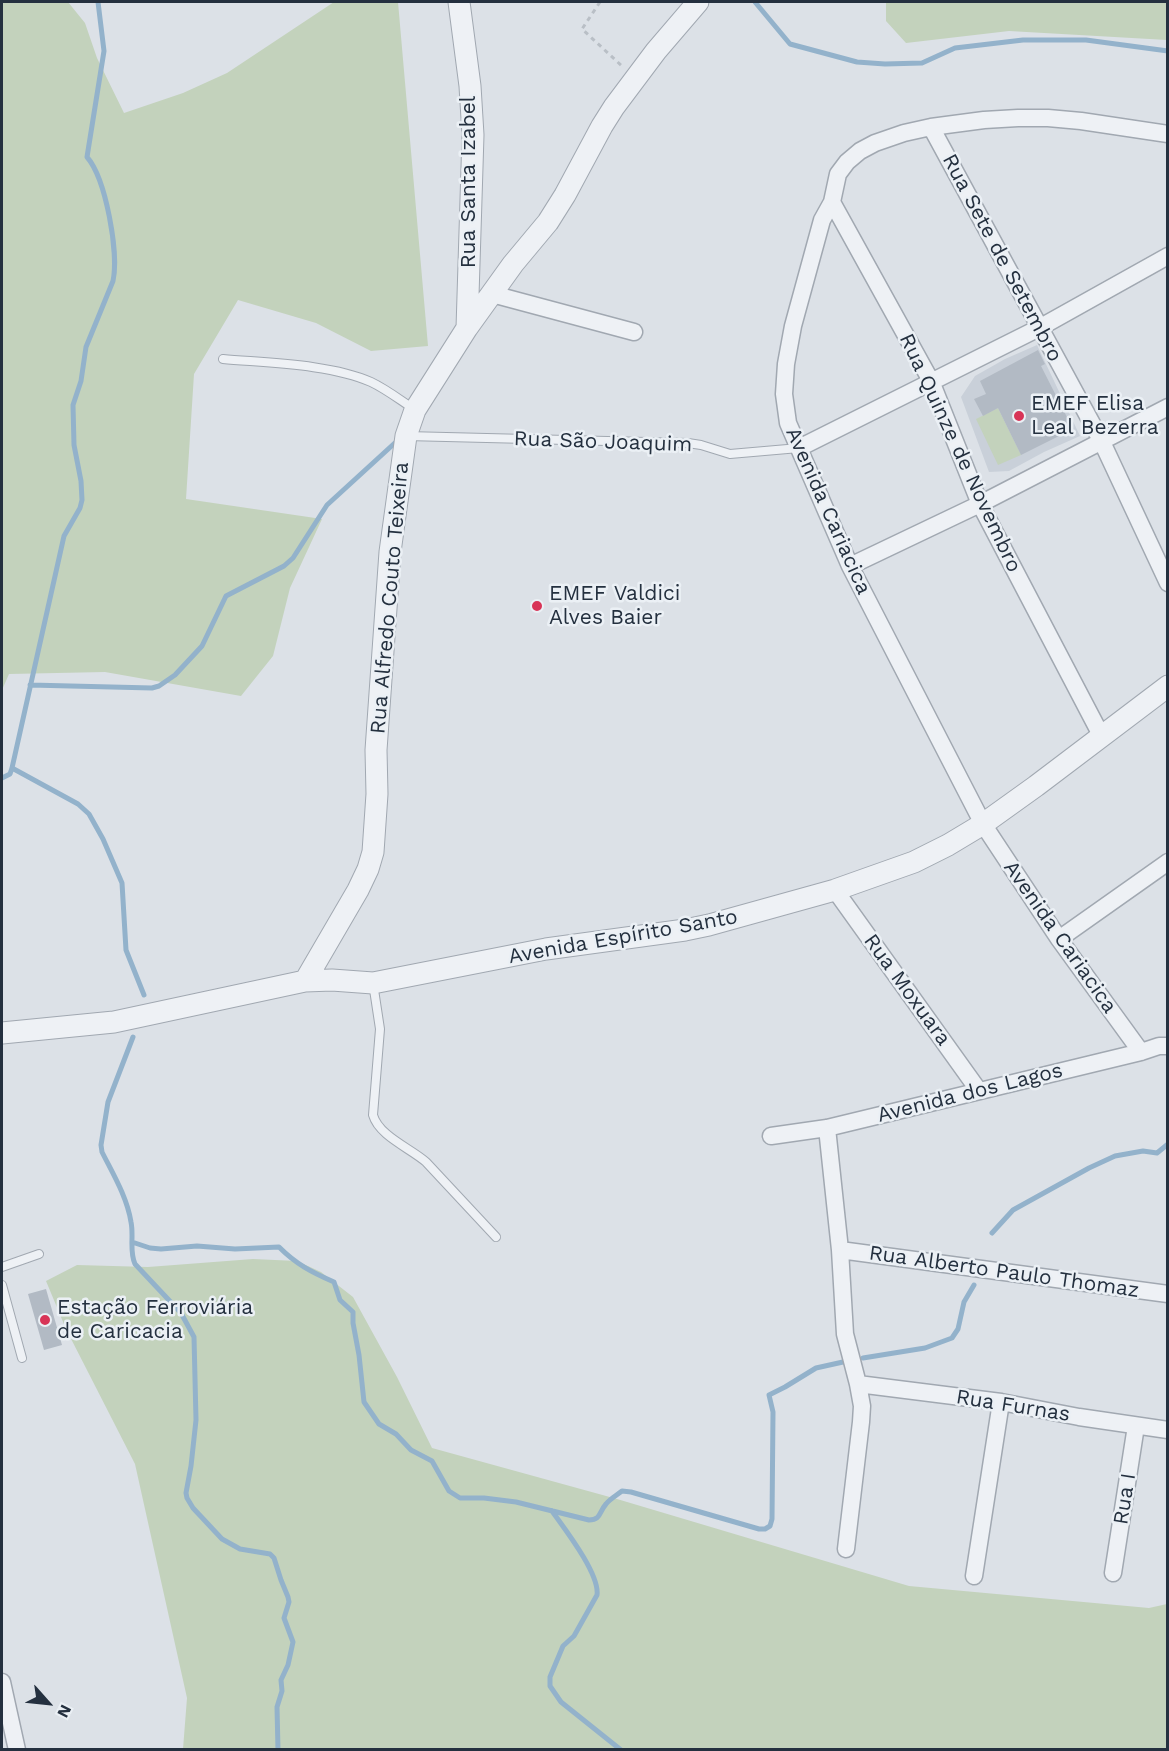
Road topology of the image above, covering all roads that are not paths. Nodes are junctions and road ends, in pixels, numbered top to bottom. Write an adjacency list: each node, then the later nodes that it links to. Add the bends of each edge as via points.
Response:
1 (459, 2): 8 (street, Rua Santa Izabel, via 473,135)
2 (698, 2): 7 (street, Rua Alfredo Couto Teixeira, via 635,78 602,126 548,222)
3 (931, 127): 4 (street, Avenida Cariacica, via 1048,118); 5 (street, Avenida Cariacica, via 874,143 860,151 838,174); 9 (street, Rua Sete de Setembro)
4 (1167, 134)
5 (832, 202): 12 (street, Rua Quinze de Novembro); 17 (street, Avenida Cariacica, via 822,220 786,364 784,394 788,423)
6 (1167, 256): 9 (street)
7 (492, 294): 8 (street, Rua Alfredo Couto Teixeira); 10 (street)
8 (467, 328): 14 (street, Rua Alfredo Couto Teixeira)
9 (1039, 328): 12 (street); 16 (street, Rua Sete de Setembro)
10 (634, 332)
11 (222, 359): 14 (lane, via 349,374 369,381)
12 (931, 381): 17 (street); 18 (street, Rua Quinze de Novembro)
13 (1167, 407): 16 (street)
14 (415, 410): 15 (street, Rua Alfredo Couto Teixeira)
15 (406, 436): 17 (lane, Rua São Joaquim, via 688,443 730,454); 27 (street, Rua Alfredo Couto Teixeira, via 390,552 373,852 358,890)
16 (1102, 442): 18 (street); 20 (street, Rua Sete de Setembro)
17 (799, 448): 19 (street, Avenida Cariacica)
18 (980, 504): 19 (street); 22 (street, Rua Quinze de Novembro)
19 (850, 566): 23 (street, Avenida Cariacica)
20 (1167, 583)
21 (1167, 686): 22 (street, Avenida Espírito Santo)
22 (1102, 737): 23 (street, Avenida Espírito Santo)
23 (983, 824): 25 (street, Avenida Espírito Santo, via 914,862); 26 (street, Avenida Cariacica)
24 (1167, 862): 26 (street)
25 (835, 890): 28 (street, Avenida Espírito Santo, via 709,925 546,949); 32 (street, Rua Moxuara)
26 (1059, 939): 31 (street, Avenida Cariacica)
27 (305, 981): 28 (street, Avenida Espírito Santo); 29 (street, Avenida Espírito Santo, via 114,1022)
28 (373, 983): 35 (lane, via 380,1029 375,1122 384,1133 426,1162)
29 (2, 1033)
30 (1165, 1044): 31 (street, Avenida dos Lagos)
31 (1141, 1052): 32 (street, Avenida dos Lagos)
32 (979, 1091): 33 (street, Avenida dos Lagos)
33 (827, 1128): 34 (street, Avenida dos Lagos); 36 (street)
34 (771, 1136)
35 (496, 1237)
36 (840, 1250): 40 (street, Rua Alberto Paulo Thomaz); 42 (street, via 845,1334)
37 (39, 1254): 38 (lane)
38 (2, 1267)
39 (2, 1285): 41 (lane)
40 (1167, 1294)
41 (22, 1359)
42 (858, 1384): 43 (street, Rua Furnas); 46 (street, via 861,1422)
43 (1001, 1402): 44 (street, Rua Furnas); 48 (street)
44 (1136, 1426): 45 (street, Rua Furnas); 47 (street, Rua I)
45 (1167, 1430)
46 (846, 1549)
47 (1113, 1573)
48 (974, 1576)
49 (2, 1682): 50 (street)
50 (18, 1749)

